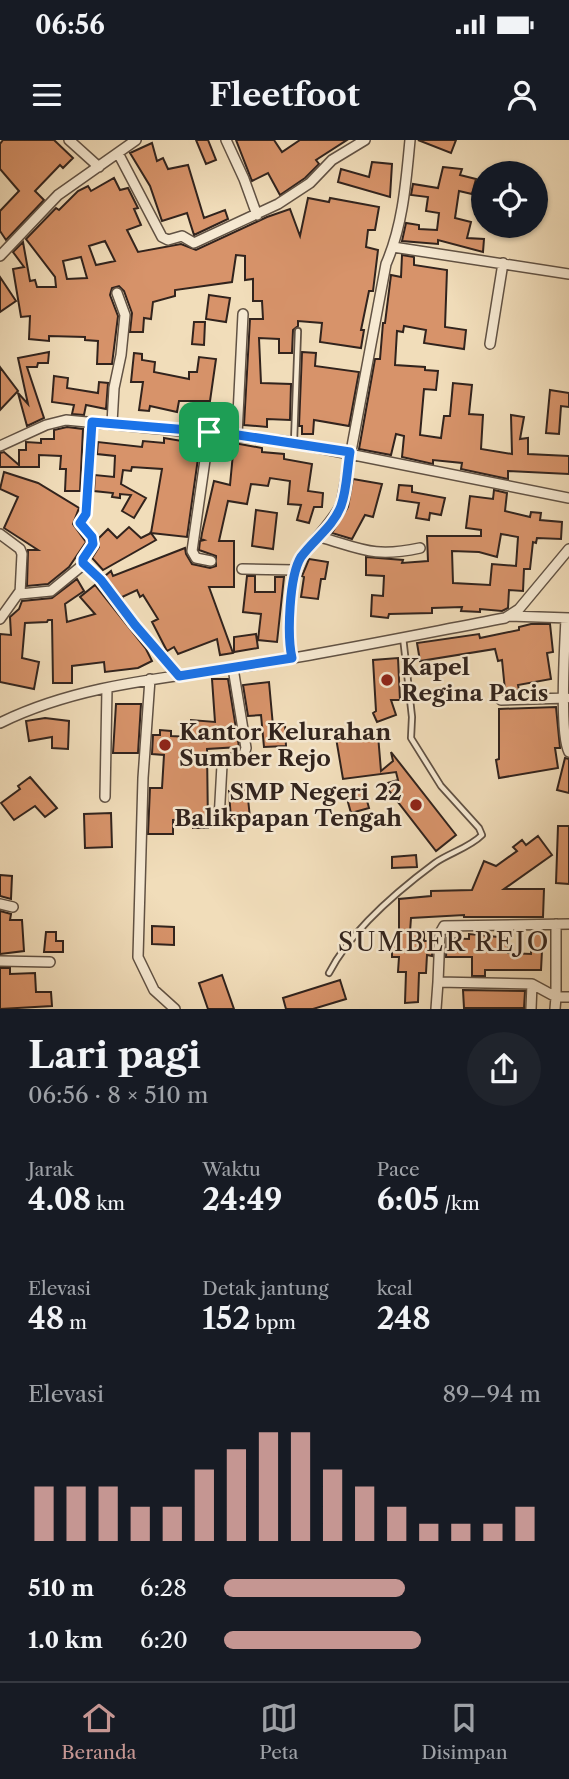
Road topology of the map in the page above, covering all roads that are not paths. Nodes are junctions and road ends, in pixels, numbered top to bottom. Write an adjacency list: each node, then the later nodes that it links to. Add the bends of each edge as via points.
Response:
1 (69, 140): 7 (street)
2 (136, 140): 6 (street)
3 (226, 140): 8 (street)
4 (365, 140): 8 (street, via 332,160 310,183)
5 (410, 140): 9 (street)
6 (118, 153): 7 (street); 8 (street, via 165,240 182,236 190,242 202,241)
7 (99, 167): 10 (street, via 58,195)
8 (257, 215)
9 (393, 247): 11 (street); 23 (street)
10 (0, 256)
11 (503, 263): 12 (street); 16 (street)
12 (569, 274)
13 (117, 293): 18 (street, via 125,315)
14 (243, 314): 20 (street)
15 (298, 331): 21 (lane)
16 (490, 344)
17 (92, 422): 18 (street); 22 (street, via 46,425); 30 (street, via 86,514 80,523 93,544)
18 (112, 423): 19 (street)
19 (209, 432): 20 (street); 29 (street, via 192,551 196,558)
20 (237, 435): 21 (street)
21 (294, 442): 23 (street)
22 (0, 446)
23 (350, 452): 24 (street); 26 (street, via 341,505)
24 (569, 498)
25 (0, 534): 33 (street, via 22,554)
26 (320, 537): 27 (street, via 380,554); 32 (street)
27 (420, 548)
28 (569, 549): 34 (street)
29 (211, 561)
30 (84, 564): 33 (street, via 51,591 23,595); 40 (street)
31 (242, 569): 32 (street)
32 (294, 570): 38 (street, via 288,636)
33 (20, 591): 36 (street)
34 (509, 616): 35 (street); 37 (street)
35 (567, 618): 43 (street)
36 (0, 619)
37 (403, 636): 38 (street); 55 (lane, via 411,738 441,786 482,835 436,862 377,913 341,951)
38 (292, 658): 39 (street)
39 (233, 668): 40 (street); 48 (street, via 246,748 244,754 222,765)
40 (179, 676): 41 (street)
41 (149, 679): 42 (street); 60 (street, via 138,957 154,990)
42 (107, 688): 45 (street); 47 (street)
43 (567, 698): 44 (street); 46 (street, via 565,743)
44 (501, 700)
45 (0, 723)
46 (569, 752)
47 (105, 797)
48 (219, 820)
49 (0, 904): 50 (street)
50 (13, 907)
51 (556, 924): 52 (street); 56 (street, via 444,926); 58 (street)
52 (569, 924)
53 (0, 961): 54 (street)
54 (50, 962)
55 (329, 973)
56 (438, 982): 57 (street); 61 (street)
57 (532, 984): 58 (street); 62 (street)
58 (556, 997): 59 (street); 63 (street)
59 (569, 997)
60 (174, 1009)
61 (436, 1009)
62 (531, 1009)
63 (555, 1009)

